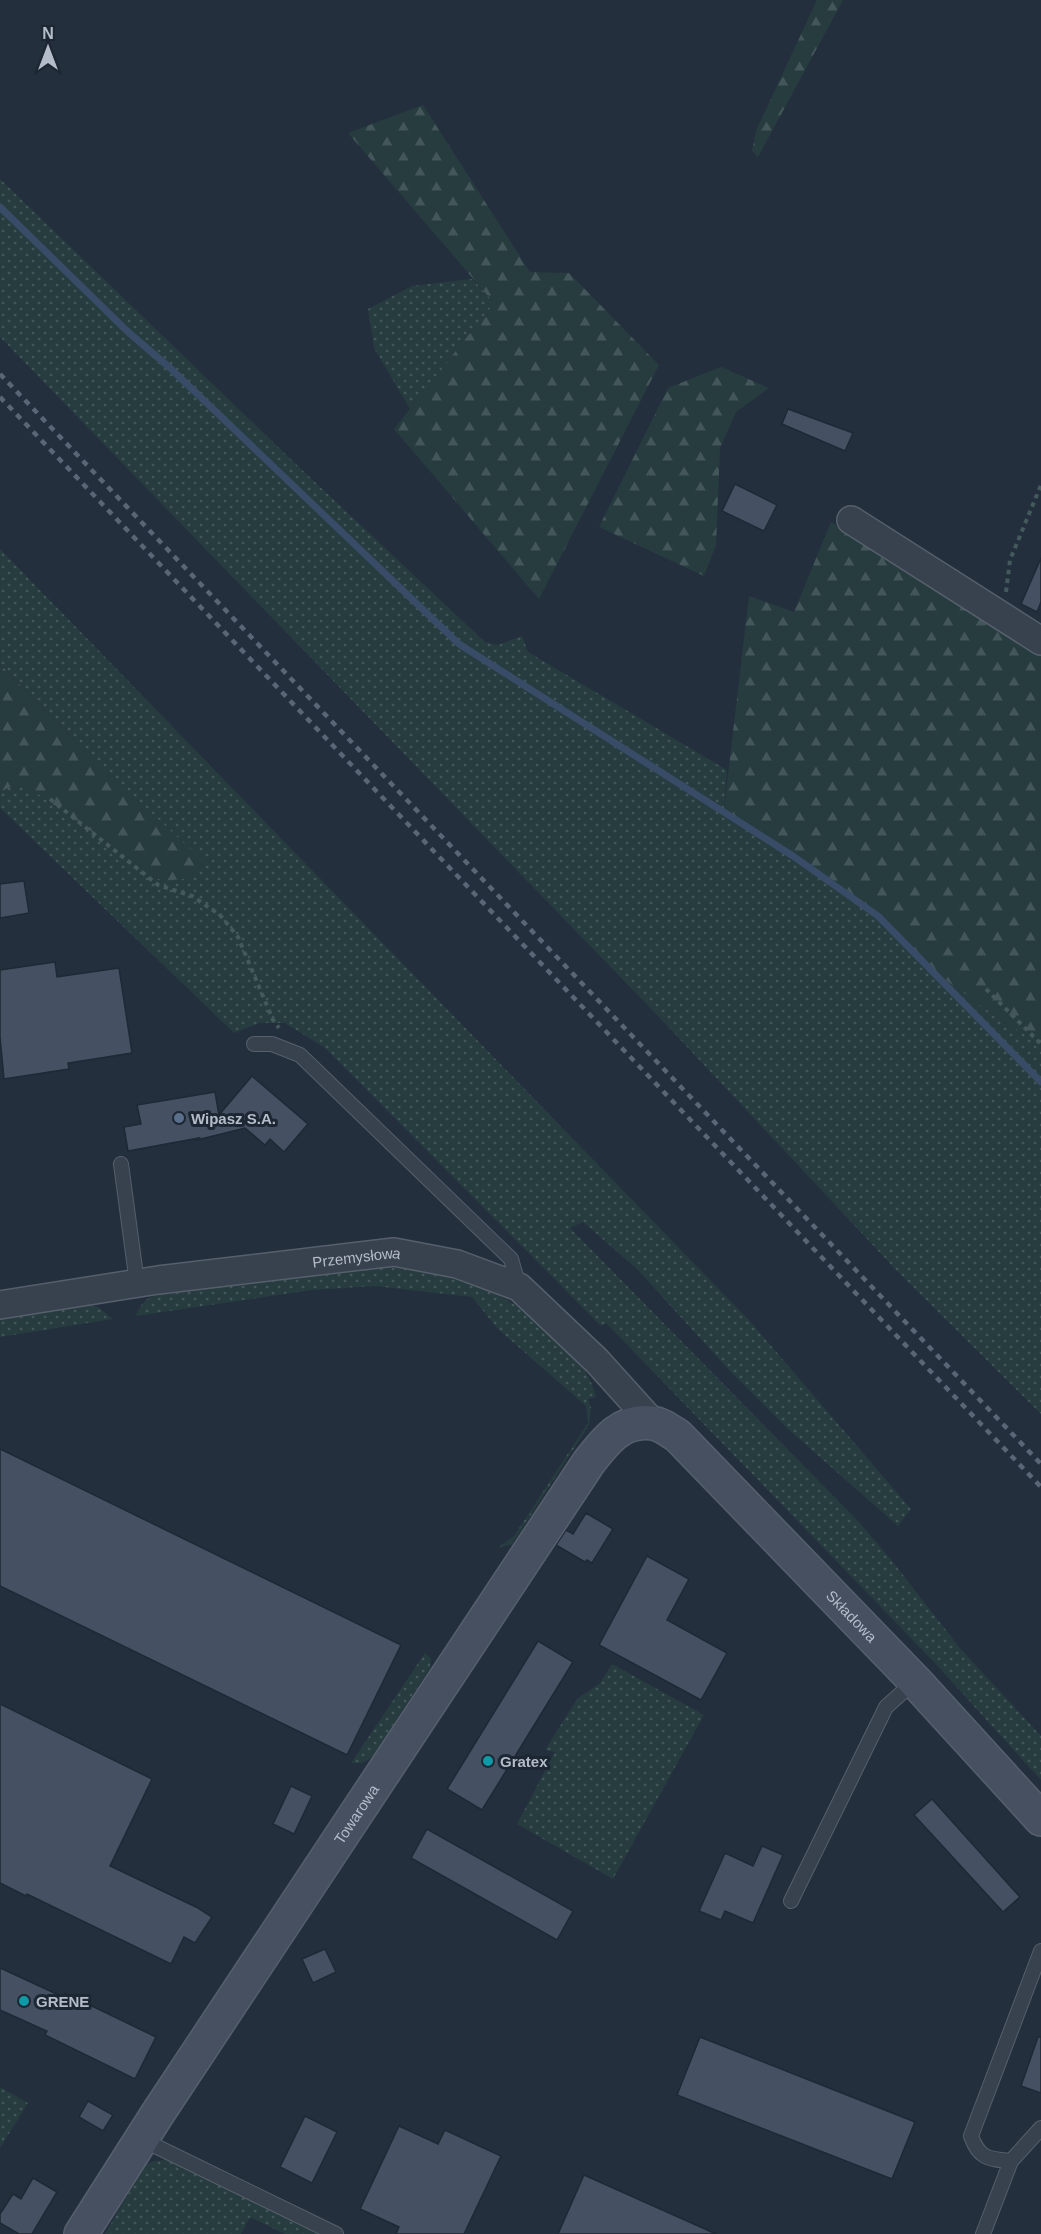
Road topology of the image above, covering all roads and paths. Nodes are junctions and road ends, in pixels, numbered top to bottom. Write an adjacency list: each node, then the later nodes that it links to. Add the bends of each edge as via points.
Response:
1 (1041, 485): 3 (path, via 1010,560 1006,595)
2 (851, 520): 3 (street)
3 (1015, 624): 4 (street)
4 (1041, 641)
5 (50, 798): 9 (path, via 158,885 192,896 220,915 238,937 273,1020)
6 (986, 989): 8 (path)
7 (254, 1044): 9 (lane, via 272,1044)
8 (1041, 1044)
9 (300, 1055): 12 (lane, via 512,1259)
10 (121, 1164): 11 (lane)
11 (137, 1283): 12 (street, Przemysłowa, via 394,1252 457,1263); 13 (street, Przemysłowa)
12 (519, 1287): 14 (street, Przemysłowa, via 597,1361)
13 (0, 1305)
14 (653, 1423): 15 (street, Składowa, via 678,1436); 20 (street, Towarowa, via 628,1424 607,1438 589,1462)
15 (915, 1681): 16 (street, Składowa); 17 (lane, via 886,1707)
16 (1041, 1820)
17 (791, 1901)
18 (1041, 1951): 21 (lane, via 971,2136 976,2150 983,2155)
19 (1041, 2128): 21 (lane)
20 (141, 2139): 22 (street, Towarowa); 23 (lane)
21 (1011, 2161): 24 (lane)
22 (81, 2234)
23 (336, 2234)
24 (983, 2234)

